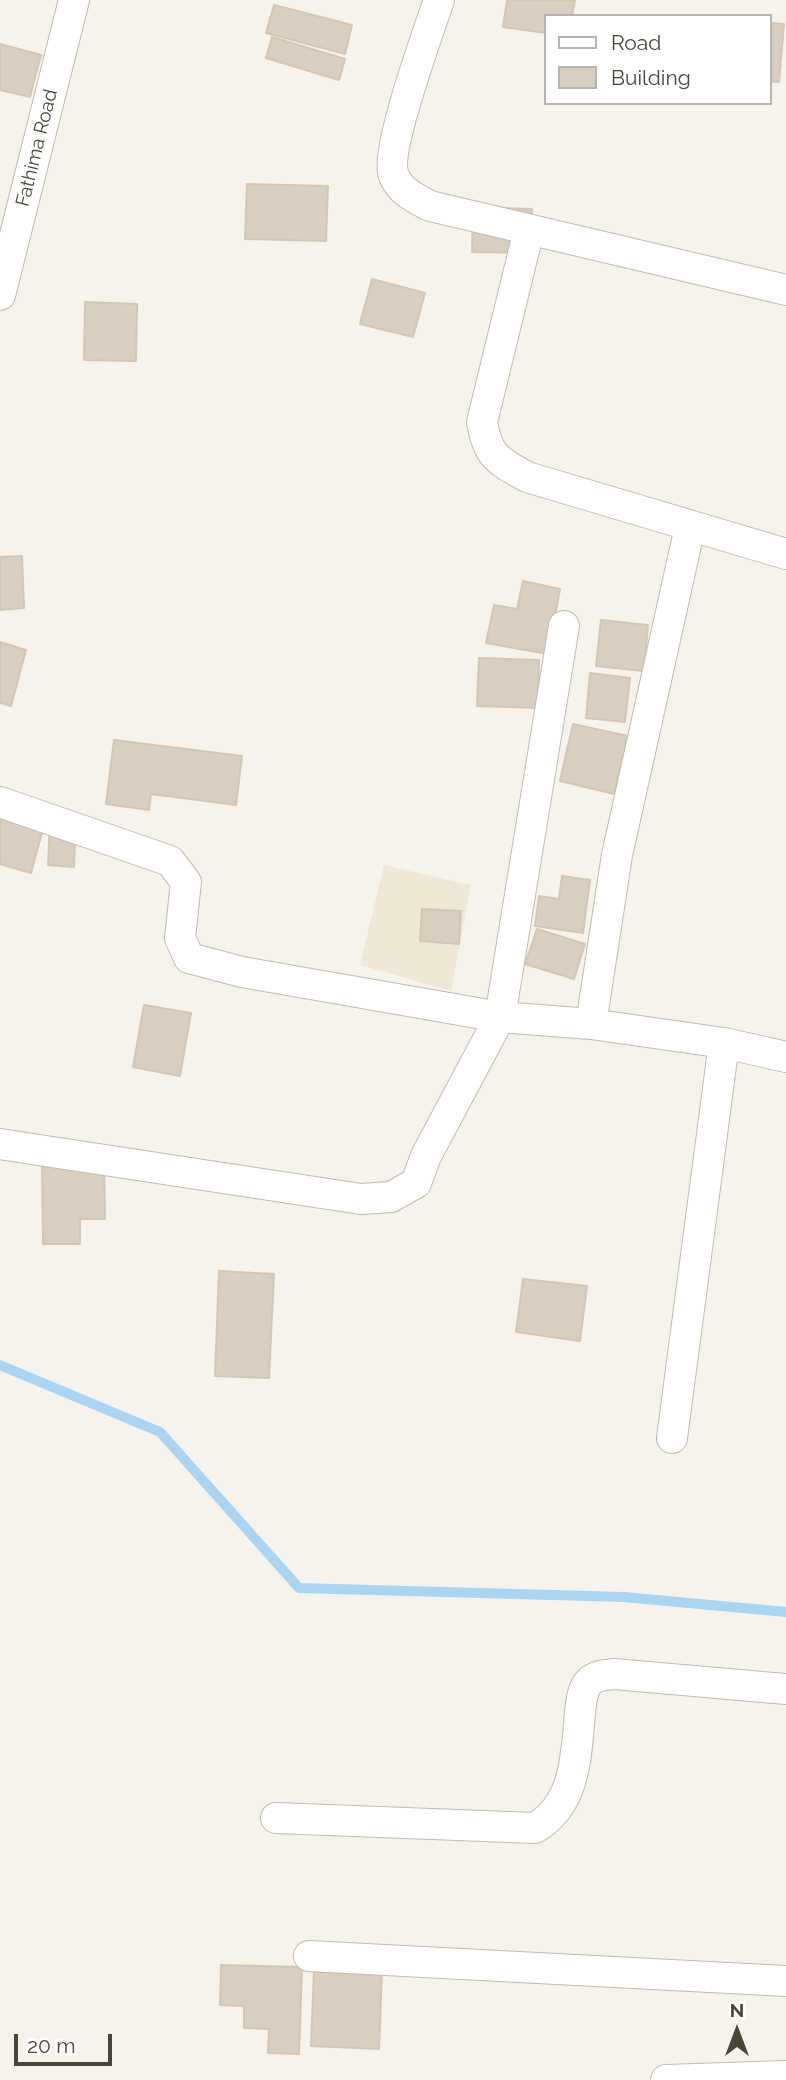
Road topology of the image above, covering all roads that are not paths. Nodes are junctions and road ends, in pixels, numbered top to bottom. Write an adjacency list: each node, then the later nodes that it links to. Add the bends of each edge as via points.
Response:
1 (74, 0): 5 (street, Fathima Road)
2 (439, 0): 3 (street, via 397,138 393,173 405,192 430,206)
3 (529, 230): 4 (street); 6 (street, via 482,422 486,448 527,477)
4 (786, 289)
5 (0, 295)
6 (690, 527): 7 (street); 11 (street, via 617,855)
7 (786, 554)
8 (564, 626): 10 (street)
9 (0, 802): 10 (street, via 170,861 186,882 180,938 189,958 243,972)
10 (500, 1017): 11 (street); 14 (street, via 416,1183 391,1197 361,1199)
11 (591, 1024): 12 (street)
12 (724, 1043): 13 (street); 15 (street)
13 (786, 1057)
14 (0, 1144)
15 (672, 1438)
16 (786, 1689): 17 (street, via 598,1676 587,1684 581,1701 567,1796 548,1821 535,1828)
17 (276, 1818)
18 (309, 1956): 19 (street)
19 (786, 1981)
20 (786, 2076): 21 (street)
21 (666, 2080)

